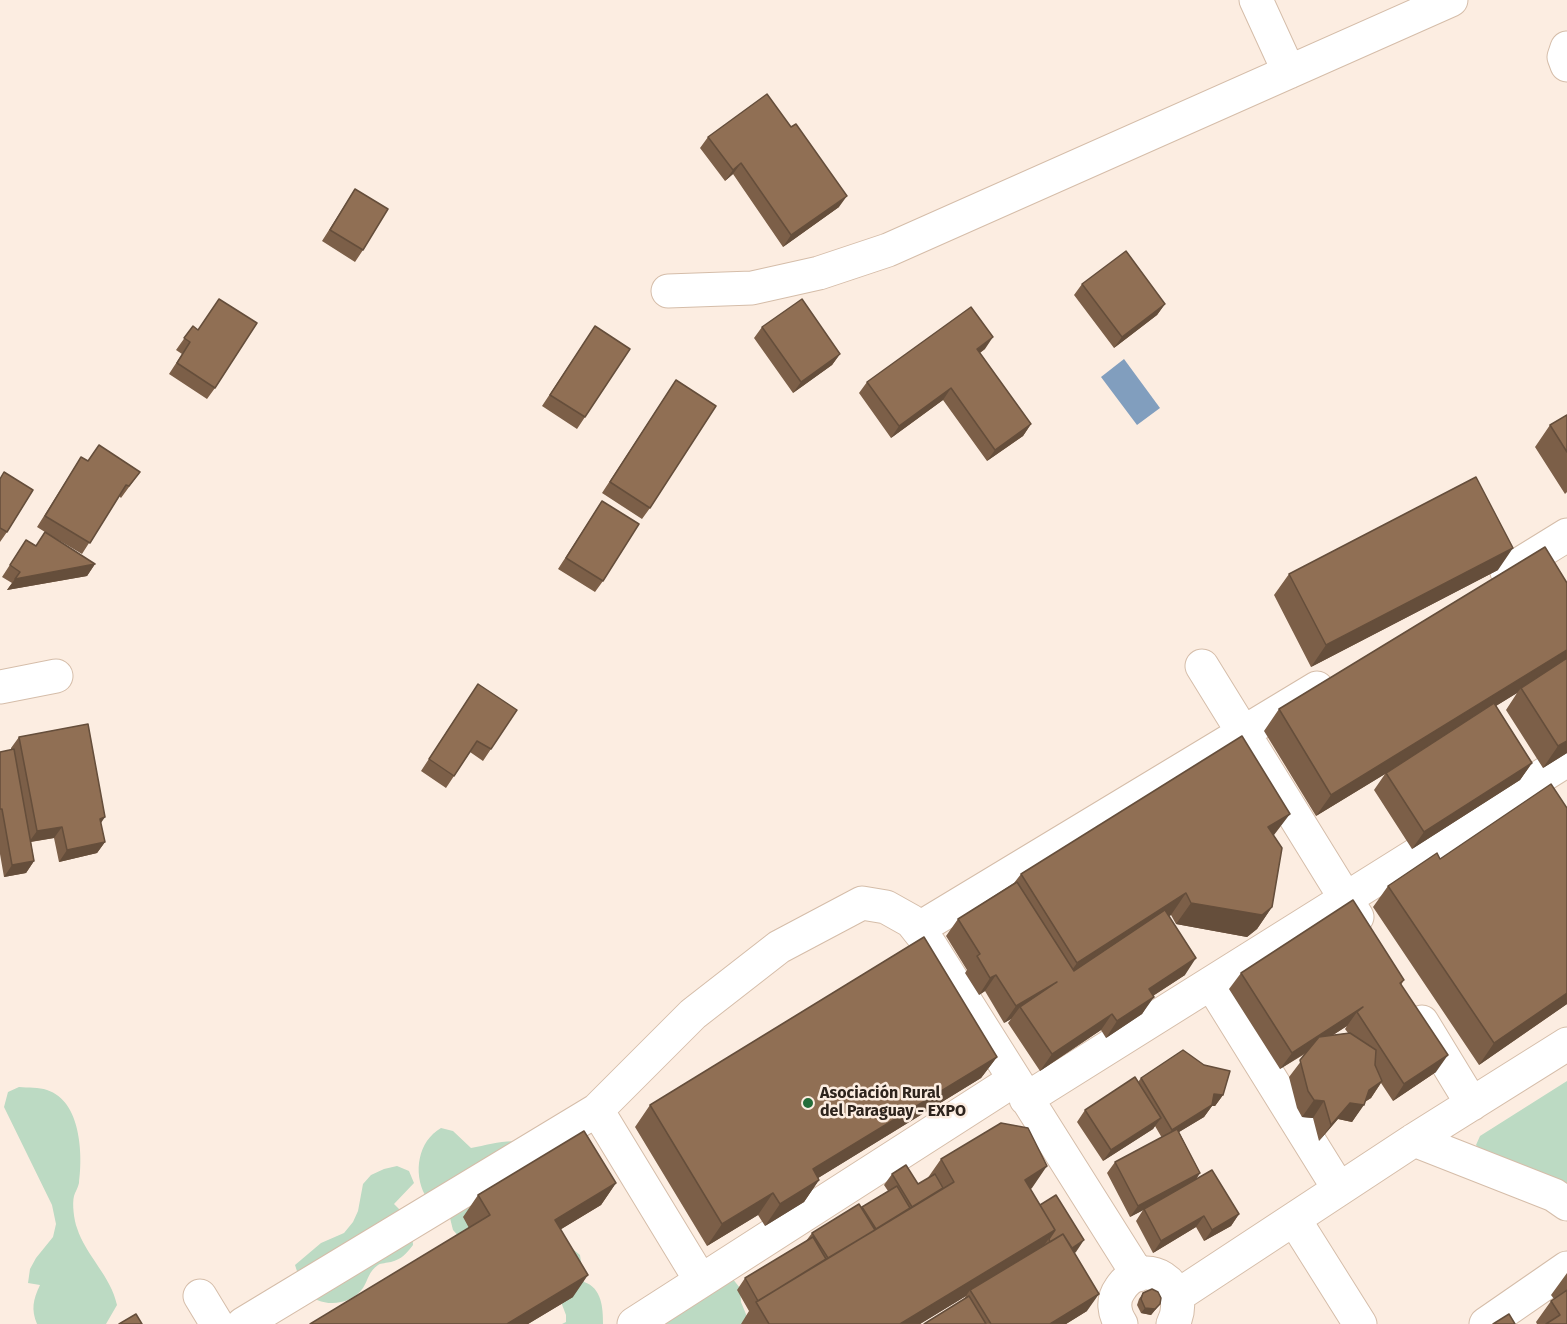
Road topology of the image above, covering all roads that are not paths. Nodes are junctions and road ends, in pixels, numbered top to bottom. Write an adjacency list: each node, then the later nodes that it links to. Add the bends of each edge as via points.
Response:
1 (1256, 0): 5 (street)
2 (1451, 0): 5 (street)
3 (1567, 48): 4 (street)
4 (1567, 65)
5 (1289, 72): 6 (street, via 888,250 819,273 752,288)
6 (668, 291)
7 (1567, 535): 8 (street)
8 (1486, 584)
9 (1202, 666): 13 (street)
10 (1344, 671): 13 (street)
11 (56, 676): 12 (street)
12 (0, 687)
13 (1243, 732): 15 (street); 16 (street)
14 (1567, 760): 15 (street)
15 (1344, 898): 17 (street); 18 (street)
16 (918, 929): 21 (street); 23 (street, via 886,907 862,903 779,947 693,1014)
17 (1375, 947)
18 (1210, 983): 21 (street); 25 (street)
19 (1405, 996): 22 (street)
20 (1567, 1044): 22 (street)
21 (1020, 1090): 29 (street); 30 (street)
22 (1472, 1104): 24 (street)
23 (597, 1110): 30 (street); 35 (street)
24 (1414, 1140): 25 (street); 26 (street, via 1554,1195)
25 (1338, 1189): 27 (street)
26 (1567, 1204)
27 (1294, 1219): 32 (street); 37 (street)
28 (1567, 1268): 38 (street)
29 (1138, 1275): 32 (street, via 1157,1275 1166,1280); 33 (street, via 1129,1279 1117,1294 1114,1303)
30 (701, 1281): 36 (street)
31 (200, 1296): 34 (street)
32 (1175, 1310)
33 (1118, 1323)
34 (217, 1324)
35 (243, 1324)
36 (634, 1324)
37 (1360, 1324)
38 (1486, 1324)

